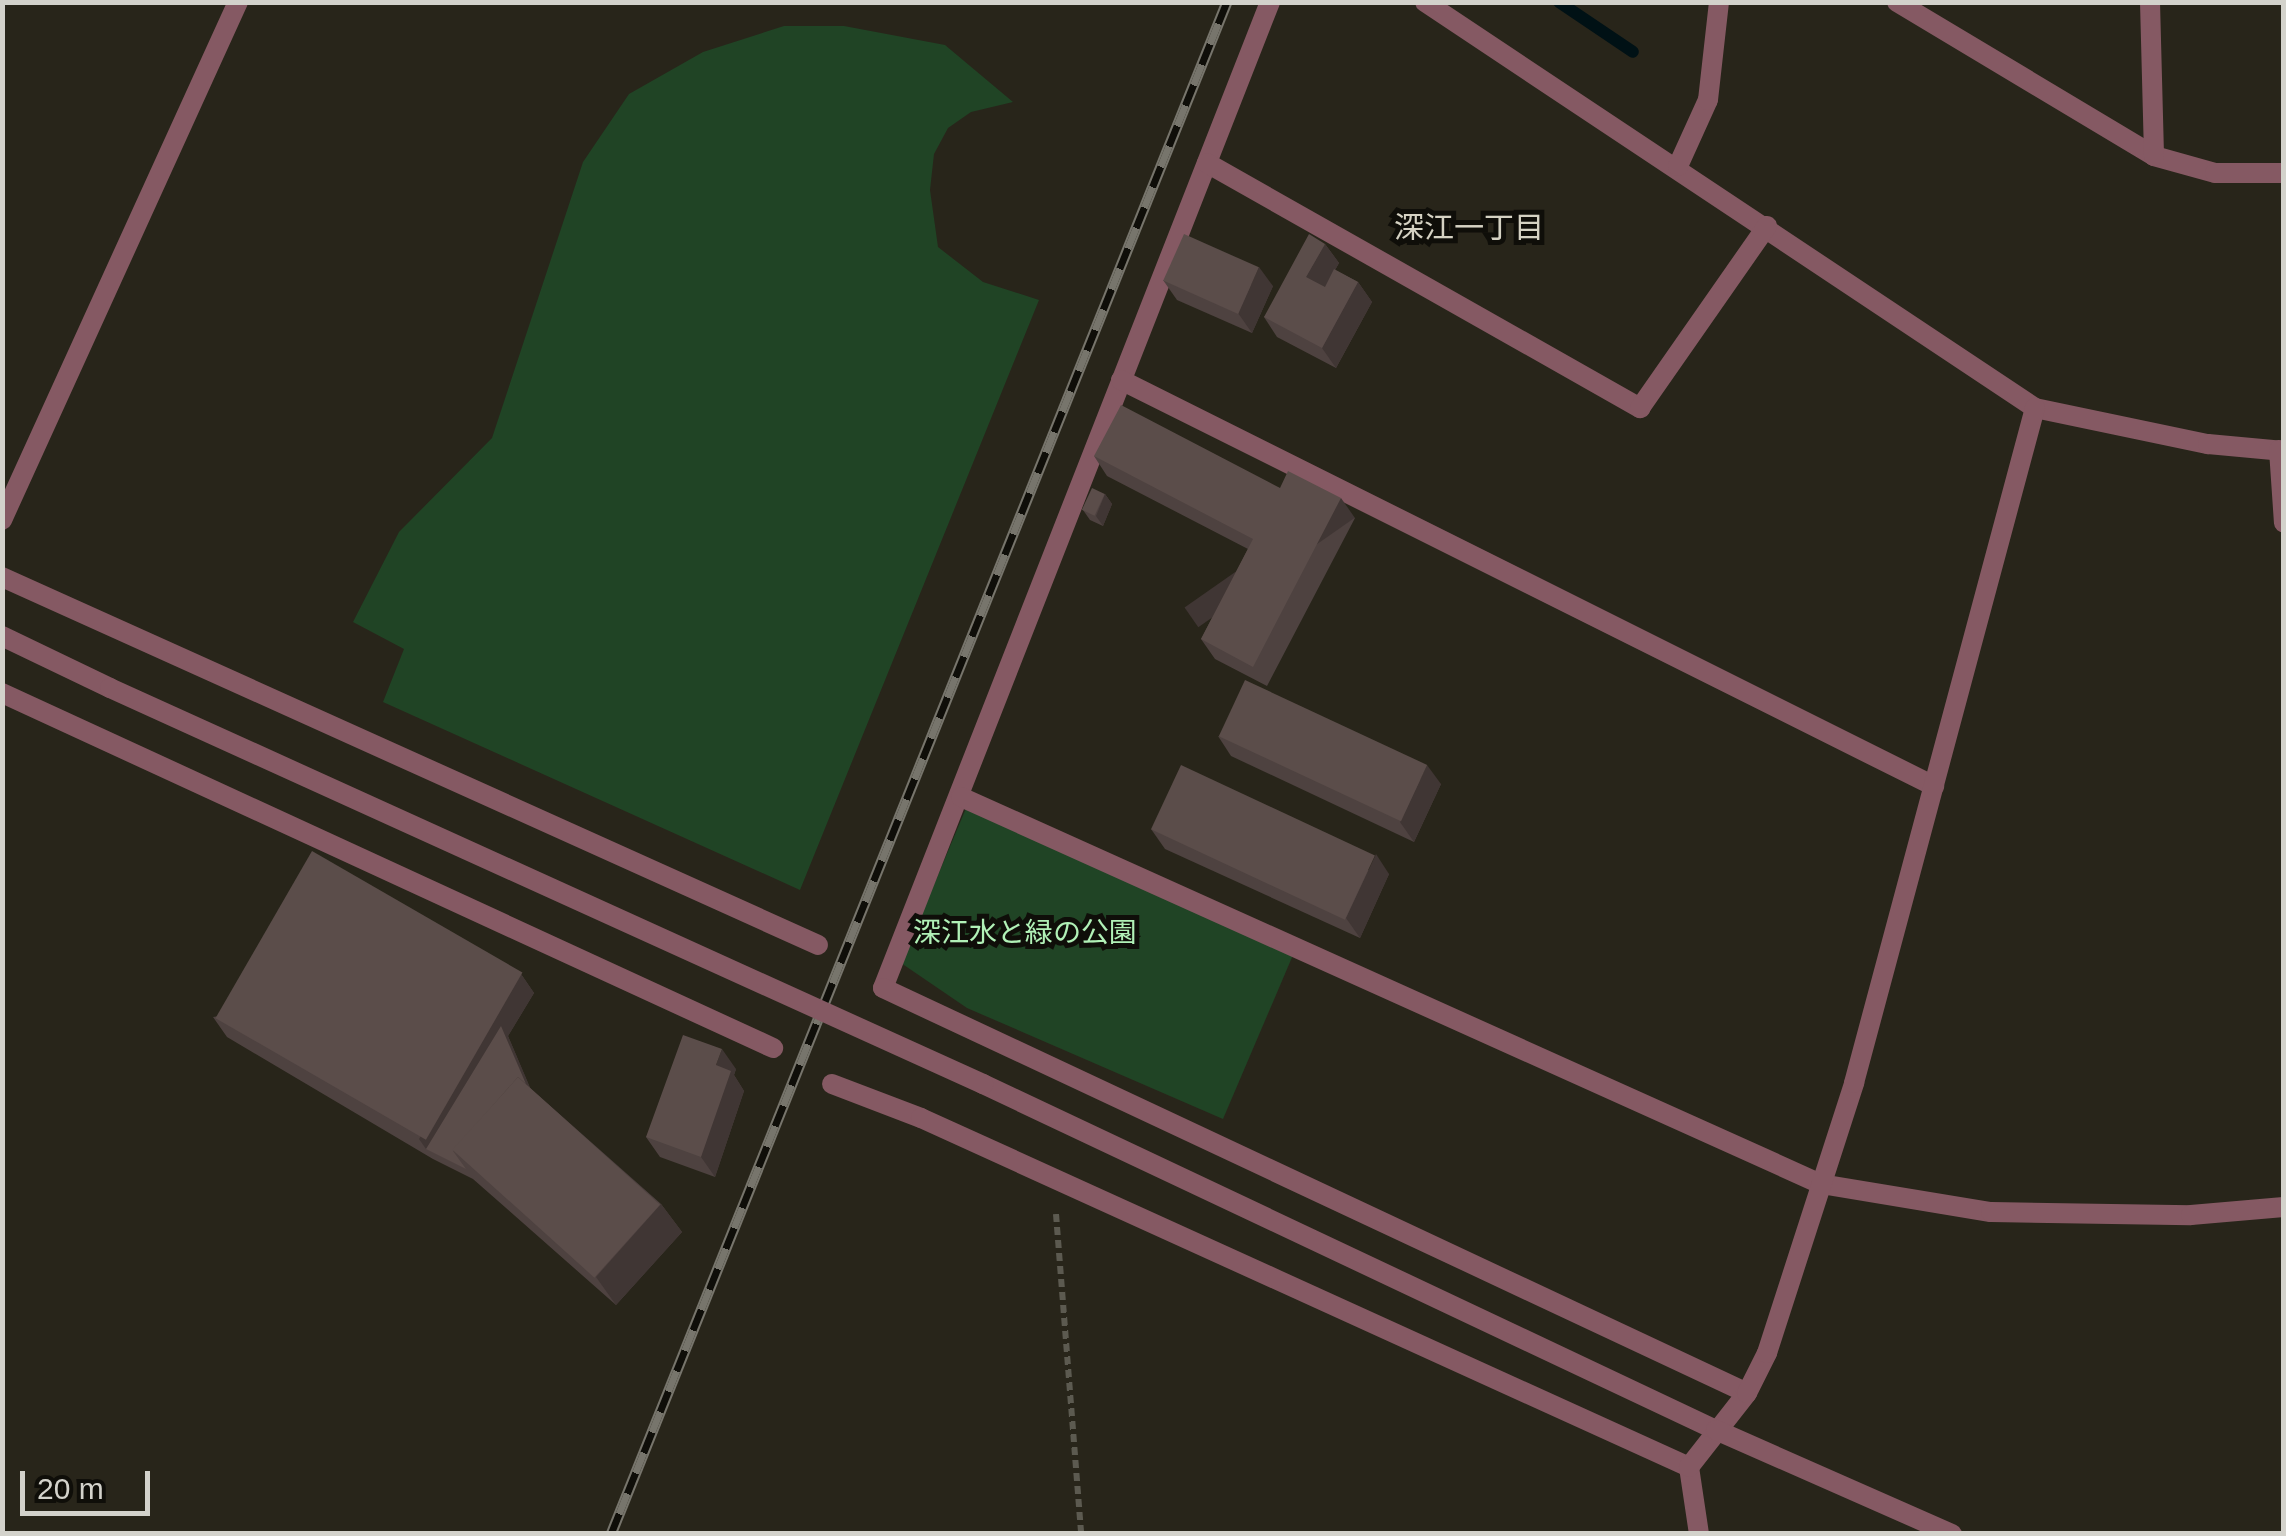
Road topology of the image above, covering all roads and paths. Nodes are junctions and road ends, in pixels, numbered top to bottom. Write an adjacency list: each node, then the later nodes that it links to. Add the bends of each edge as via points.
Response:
1 (238, 2): 15 (street)
2 (1270, 2): 8 (street)
3 (1425, 2): 9 (street)
4 (1719, 2): 9 (street, via 1708,100)
5 (1897, 2): 7 (street)
6 (2150, 2): 7 (street)
7 (2154, 156): 10 (street, via 2216,173)
8 (1206, 163): 11 (street, via 1640,408); 12 (street)
9 (1678, 166): 11 (street)
10 (2284, 174)
11 (1767, 226): 13 (street)
12 (1121, 380): 20 (street); 21 (street)
13 (2036, 408): 14 (street, via 2208,444); 20 (street)
14 (2281, 450): 16 (street)
15 (2, 520)
16 (2284, 523)
17 (2, 576): 22 (street)
18 (2, 636): 29 (street, bridge, via 983,1084)
19 (2, 693): 23 (street)
20 (1934, 786): 26 (street)
21 (961, 796): 26 (street); 28 (street, via 884,988)
22 (818, 945)
23 (773, 1048)
24 (832, 1084): 25 (street)
25 (1053, 1178): 30 (street); 31 (path)
26 (1822, 1184): 27 (street, via 1991,1212 2190,1214); 28 (street, via 1767,1353)
27 (2284, 1207)
28 (1747, 1393): 29 (street)
29 (1716, 1430): 30 (street); 33 (street)
30 (1689, 1467): 32 (street)
31 (1081, 1534)
32 (1700, 1534)
33 (1952, 1534)

